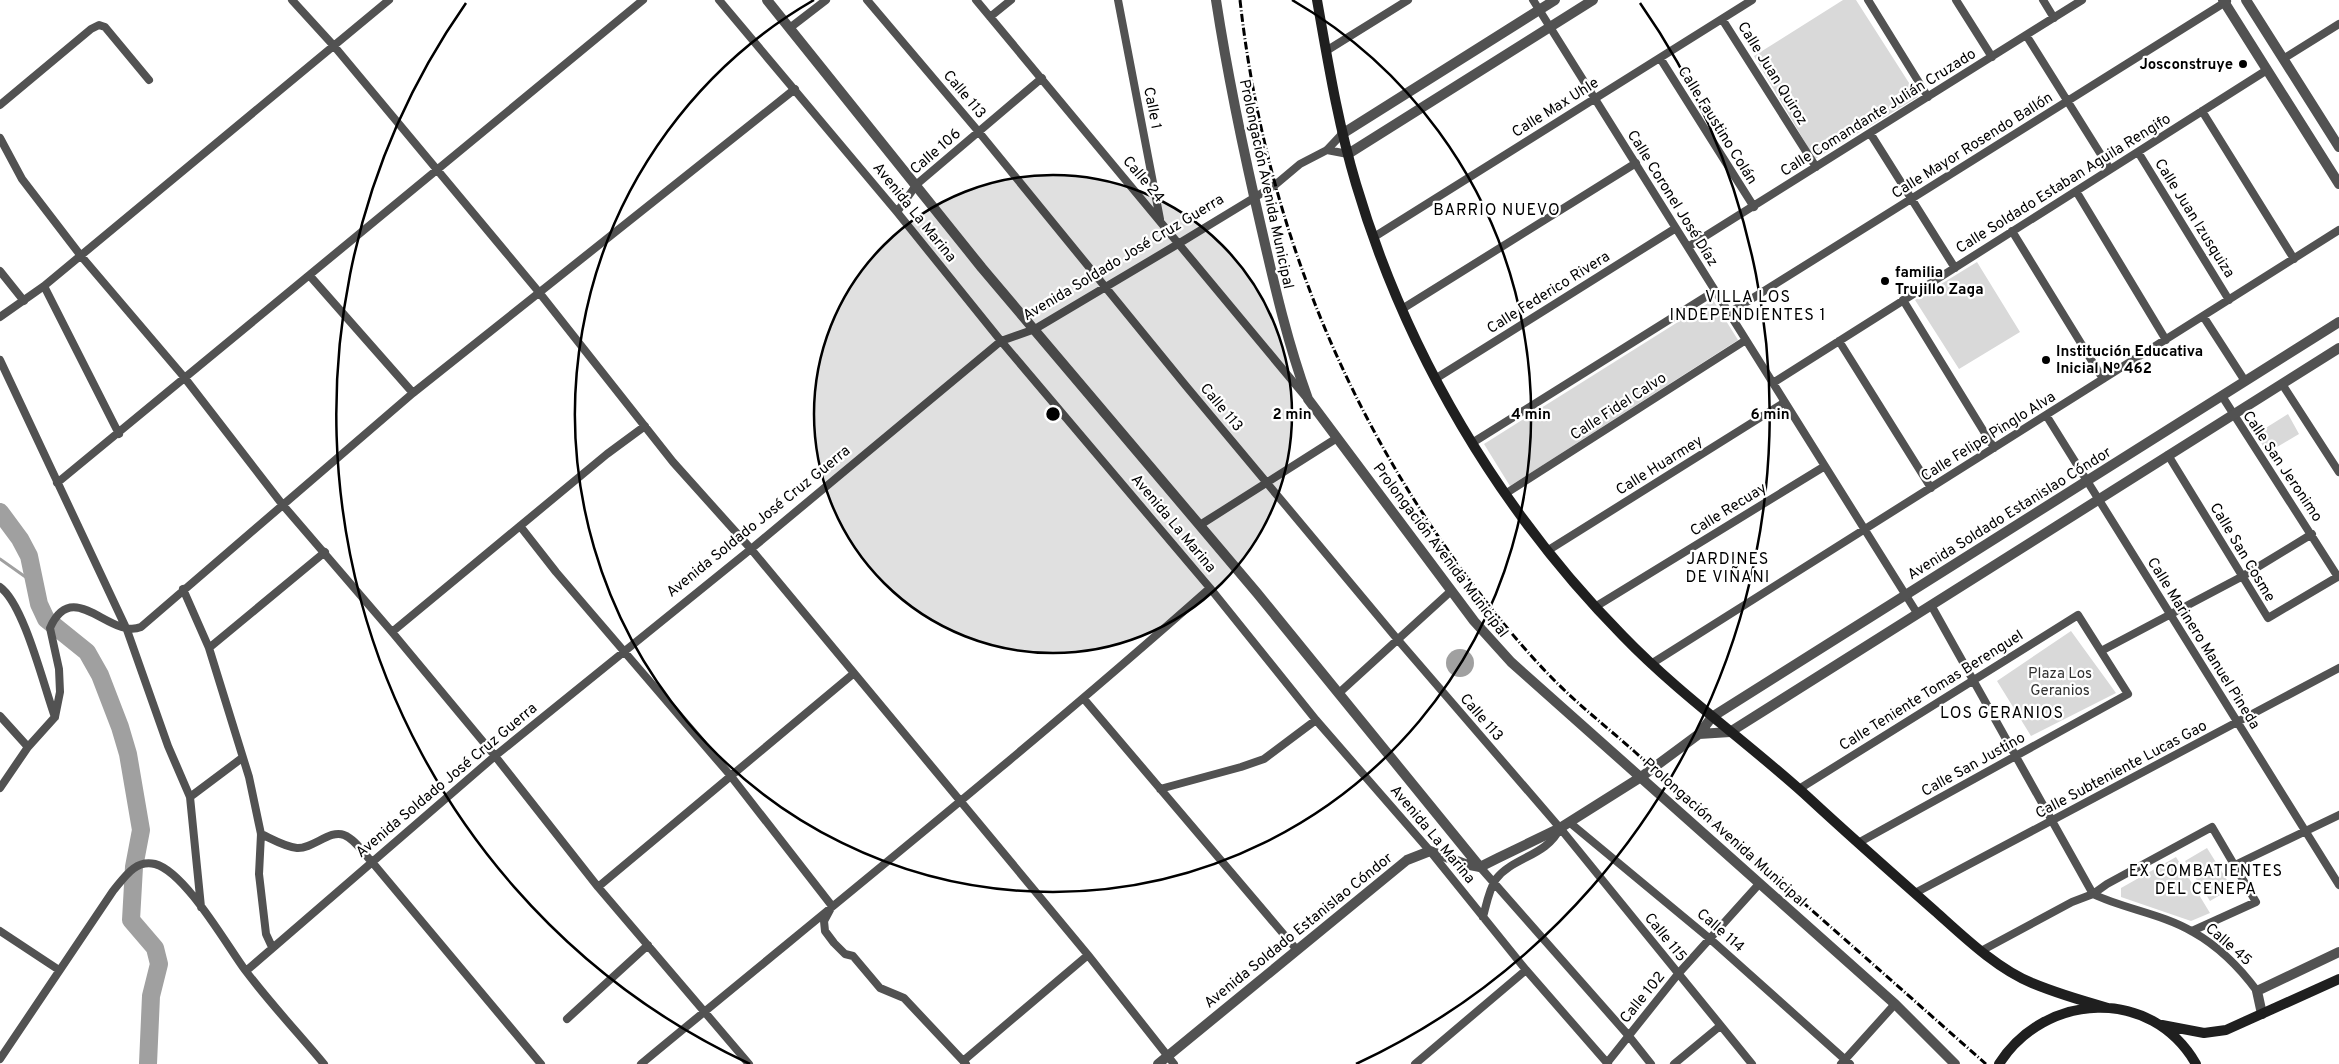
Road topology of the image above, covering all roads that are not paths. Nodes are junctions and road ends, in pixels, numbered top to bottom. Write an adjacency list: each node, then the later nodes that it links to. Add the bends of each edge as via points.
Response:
1 (292, 0): 32 (street)
2 (389, 0): 32 (street)
3 (643, 0): 56 (street)
4 (719, 0): 40 (street, Avenida La Marina)
5 (768, 0): 29 (street, Avenida La Marina)
6 (826, 0): 29 (street)
7 (867, 0): 46 (street, Calle 113)
8 (976, 0): 25 (street, Calle 24)
9 (1011, 0): 25 (street)
10 (1118, 0): 65 (street, Calle 1)
11 (1216, 0): 61 (street, Prolongación Avenida Municipal, via 1228,79)
12 (1317, 0): 33 (main road)
13 (1408, 0): 33 (street)
14 (1533, 0): 24 (street, Calle Coronel José Díaz)
15 (1555, 0): 24 (street, Avenida Soldado José Cruz Guerra)
16 (1593, 0): 30 (street)
17 (1752, 0): 26 (street, Calle Max Uhle)
18 (1868, 0): 41 (street)
19 (1956, 0): 34 (street)
20 (2043, 0): 27 (street)
21 (2082, 0): 27 (street, Calle Comandante Julián Cruzado)
22 (2246, 0): 36 (street)
23 (2225, 1): 37 (street); 43 (street, Calle Mayor Rosendo Ballón)
24 (1539, 10): 30 (street, Calle Coronel José Díaz); 48 (street, Avenida Soldado José Cruz Guerra)
25 (990, 17): 38 (street, Calle 24)
26 (1722, 18): 35 (street, Calle Max Uhle); 55 (street, Calle Juan Quiroz)
27 (2054, 18): 31 (street, Calle Comandante Julián Cruzado)
28 (2339, 24): 36 (street)
29 (791, 27): 58 (street, Avenida La Marina)
30 (1550, 27): 42 (street, Calle Coronel José Díaz); 53 (street)
31 (2026, 35): 34 (street, Calle Comandante Julián Cruzado); 43 (street)
32 (334, 46): 56 (street); 72 (street)
33 (1326, 51): 48 (main road)
34 (1992, 57): 41 (street, Calle Comandante Julián Cruzado)
35 (1660, 58): 42 (street, Calle Max Uhle); 63 (street, Calle Faustino Colán)
36 (2283, 59): 50 (street)
37 (2267, 70): 45 (street, Calle Soldado Estaban Aguila Rengifo); 59 (street)
38 (1042, 78): 46 (street, Calle 106); 65 (street, Calle 24)
39 (149, 80): 44 (street, via 105,27 99,25)
40 (795, 89): 64 (street, Avenida La Marina); 79 (street)
41 (1928, 97): 47 (street, Calle Comandante Julián Cruzado)
42 (1595, 98): 54 (street, Calle Coronel José Díaz); 69 (street, Calle Max Uhle)
43 (2068, 101): 57 (street); 62 (street, Calle Mayor Rosendo Ballón)
44 (0, 105)
45 (2202, 111): 52 (street, Calle Soldado Estaban Aguila Rengifo); 73 (street)
46 (978, 131): 58 (street, Calle 106); 78 (street, Calle 113)
47 (1870, 133): 55 (street, Calle Comandante Julián Cruzado); 62 (street)
48 (1342, 134): 51 (street, Avenida Soldado José Cruz Guerra); 53 (main road)
49 (0, 138): 72 (street, via 22,178)
50 (2339, 147)
51 (1327, 150): 53 (street); 61 (street, Avenida Soldado José Cruz Guerra, via 1300,164)
52 (2138, 152): 57 (street, Calle Soldado Estaban Aguila Rengifo); 82 (street, Calle Juan Izusquiza)
53 (1348, 154): 69 (main road)
54 (1636, 164): 66 (street, Calle Coronel José Díaz); 84 (street)
55 (1816, 167): 63 (street, Calle Comandante Julián Cruzado)
56 (436, 169): 76 (street); 79 (street)
57 (2110, 169): 60 (street, Calle Soldado Estaban Aguila Rengifo)
58 (917, 184): 64 (street, Calle 106); 89 (street, Avenida La Marina, via 982,268)
59 (2339, 184)
60 (2076, 191): 68 (street, Calle Soldado Estaban Aguila Rengifo); 91 (street)
61 (1254, 197): 70 (street, Avenida Soldado José Cruz Guerra); 104 (street, Prolongación Avenida Municipal, via 1294,360)
62 (1911, 199): 74 (street); 85 (street, Calle Mayor Rosendo Ballón)
63 (1754, 206): 71 (street, Calle Comandante Julián Cruzado)
64 (897, 212): 92 (street, Avenida La Marina)
65 (1161, 221): 70 (street, Calle 24)
66 (1676, 228): 71 (street, Calle Coronel José Díaz); 97 (street, Calle Federico Rivera)
67 (2339, 230): 73 (street, Calle Felipe Pinglo Alva)
68 (2012, 231): 74 (street, Calle Soldado Estaban Aguila Rengifo); 98 (street)
69 (1374, 237): 84 (main road)
70 (1178, 244): 78 (street, Avenida Soldado José Cruz Guerra); 104 (street, Calle 24)
71 (1688, 248): 80 (street, Calle Coronel José Díaz)
72 (81, 256): 77 (street); 96 (street)
73 (2294, 258): 82 (street, Calle Felipe Pinglo Alva)
74 (1955, 268): 81 (street, Calle Soldado Estaban Aguila Rengifo)
75 (0, 271): 83 (street)
76 (310, 276): 96 (street); 102 (street)
77 (44, 286): 83 (street); 109 (street)
78 (1106, 287): 89 (street, Avenida Soldado José Cruz Guerra); 117 (street, Calle 113)
79 (538, 291): 102 (street); 108 (street)
80 (1715, 291): 85 (street, Calle Coronel José Díaz); 111 (street)
81 (1903, 300): 93 (street, Calle Soldado Estaban Aguila Rengifo); 112 (street)
82 (2229, 300): 86 (street, Calle Felipe Pinglo Alva)
83 (24, 301): 87 (street)
84 (1402, 309): 97 (main road)
85 (1730, 314): 90 (street, Calle Coronel José Díaz)
86 (2203, 316): 91 (street, Calle Felipe Pinglo Alva); 99 (street)
87 (0, 317)
88 (2339, 322): 99 (street, Avenida Soldado Estanislao Cóndor)
89 (1035, 329): 92 (street, Avenida Soldado José Cruz Guerra); 123 (street, Avenida La Marina)
90 (1746, 340): 100 (street, Calle Coronel José Díaz); 120 (street, Calle Fidel Calvo)
91 (2166, 340): 98 (street, Calle Felipe Pinglo Alva)
92 (1001, 341): 127 (street, Avenida Soldado José Cruz Guerra); 133 (street, Avenida La Marina)
93 (1839, 341): 100 (street, Calle Soldado Estaban Aguila Rengifo); 119 (street)
94 (2339, 348): 101 (street)
95 (0, 360): 118 (street)
96 (184, 378): 109 (street); 122 (street)
97 (1435, 379): 111 (main road)
98 (2103, 379): 106 (street, Calle Felipe Pinglo Alva)
99 (2245, 382): 103 (street, Avenida Soldado Estanislao Cóndor)
100 (1773, 383): 105 (street, Calle Coronel José Díaz)
101 (2282, 384): 107 (street); 115 (street)
102 (413, 393): 122 (street)
103 (2222, 396): 107 (street, Calle San Jeronimo); 116 (street, Avenida Soldado Estanislao Cóndor)
104 (1308, 399): 110 (street, Prolongación Avenida Municipal)
105 (1785, 402): 114 (street, Calle Coronel José Díaz); 128 (street, Calle Huarmey)
106 (2046, 415): 112 (street, Calle Felipe Pinglo Alva); 116 (street, Calle Marinero Manuel Pineda)
107 (2232, 415): 113 (street); 126 (street, Calle San Jeronimo)
108 (645, 426): 124 (street); 127 (street)
109 (119, 434): 118 (street)
110 (1338, 438): 117 (street); 135 (street, Prolongación Avenida Municipal)
111 (1472, 443): 120 (main road)
112 (1994, 448): 119 (street, Calle Felipe Pinglo Alva)
113 (2168, 455): 121 (street); 130 (street, Calle San Cosme)
114 (1825, 466): 125 (street, Calle Coronel José Díaz); 138 (street, Calle Recuay)
115 (2339, 472)
116 (2087, 481): 121 (street, Calle Marinero Manuel Pineda); 136 (street, Avenida Soldado Estanislao Cóndor)
117 (1268, 482): 123 (street); 143 (street, Calle 113)
118 (58, 483): 141 (street)
119 (1931, 488): 125 (street, Calle Felipe Pinglo Alva)
120 (1505, 494): 128 (main road)
121 (2098, 499): 137 (street); 140 (street, Calle Marinero Manuel Pineda)
122 (282, 504): 129 (street); 134 (street)
123 (1200, 525): 151 (street, Avenida La Marina)
124 (520, 526): 142 (street); 145 (street)
125 (1865, 529): 136 (street, Calle Coronel José Díaz); 147 (street, Calle Felipe Pinglo Alva)
126 (2312, 534): 130 (street); 131 (street, Calle San Jeronimo)
127 (750, 549): 145 (street, Avenida Soldado José Cruz Guerra); 149 (street)
128 (1547, 551): 138 (main road)
129 (325, 552): 142 (street); 144 (street)
130 (2242, 576): 131 (street, Calle San Cosme, via 2268,618); 140 (street)
131 (2338, 576)
132 (0, 587): 154 (street, via 22,620)
133 (1210, 588): 152 (street); 156 (street, Avenida La Marina)
134 (183, 589): 141 (street, via 141,628); 144 (street)
135 (1451, 591): 143 (street); 165 (street, Prolongación Avenida Municipal, via 1511,662)
136 (1906, 595): 139 (street, Calle Coronel José Díaz); 155 (street, Avenida Soldado Estanislao Cóndor)
137 (1931, 605): 139 (street); 150 (street)
138 (1595, 607): 147 (main road)
139 (1917, 613): 158 (street)
140 (2170, 613): 146 (street); 157 (street, Calle Marinero Manuel Pineda)
141 (128, 630): 154 (street, via 84,608 76,607 58,614 50,628 60,692); 169 (street, via 168,746)
142 (392, 632): 161 (street)
143 (1398, 640): 151 (street); 174 (street, Calle 113)
144 (209, 648): 163 (street)
145 (623, 651): 161 (street, Avenida Soldado José Cruz Guerra); 164 (street)
146 (2101, 651): 150 (street, Calle Teniente Tomas Berenguel, via 2078,615); 162 (street, Calle San Justino, via 2128,694)
147 (1651, 664): 155 (main road)
148 (2339, 668): 157 (street, Calle Subteniente Lucas Gao)
149 (853, 674): 164 (street); 170 (street)
150 (1974, 680): 162 (street); 168 (street, Calle Teniente Tomas Berenguel)
151 (1339, 693): 181 (street, Avenida La Marina)
152 (1084, 699): 167 (street); 170 (street)
153 (0, 716): 160 (street)
154 (55, 717): 160 (street)
155 (1712, 717): 158 (main road); 159 (street, Avenida Soldado Estanislao Cóndor)
156 (1316, 720): 167 (street, via 1264,759); 178 (street, Avenida La Marina)
157 (2237, 722): 172 (street, Calle Subteniente Lucas Gao); 175 (street, Calle Marinero Manuel Pineda)
158 (1730, 732): 159 (street); 168 (main road)
159 (1699, 734): 165 (street, Avenida Soldado Estanislao Cóndor)
160 (28, 747): 166 (street)
161 (495, 756): 179 (street, Avenida Soldado José Cruz Guerra); 185 (street)
162 (2016, 756): 172 (street); 177 (street, Calle San Justino)
163 (242, 758): 169 (street); 176 (street)
164 (730, 775): 185 (street); 188 (street)
165 (1641, 777): 173 (street, Avenida Soldado Estanislao Cóndor); 183 (street, Prolongación Avenida Municipal)
166 (0, 788)
167 (1160, 789): 196 (street)
168 (1799, 789): 177 (main road)
169 (190, 797): 189 (street)
170 (961, 803): 188 (street); 199 (street)
171 (2339, 815): 175 (street)
172 (2053, 820): 186 (street, Calle Subteniente Lucas Gao); 187 (street)
173 (1569, 822): 174 (street, Avenida Soldado Estanislao Cóndor); 193 (street, Calle 114)
174 (1560, 828): 181 (street, Avenida Soldado Estanislao Cóndor); 182 (street, via 1546,847); 203 (street, Calle 115)
175 (2306, 832): 180 (street); 184 (street, Calle Marinero Manuel Pineda)
176 (261, 834): 179 (street, via 296,848 311,846 340,834 347,836); 195 (street, via 259,874 266,934)
177 (1858, 843): 186 (main road)
178 (1430, 851): 181 (street); 190 (street, Avenida La Marina); 196 (street, Avenida Soldado Estanislao Cóndor, via 1407,860)
179 (372, 862): 195 (street, Avenida Soldado José Cruz Guerra); 219 (street)
180 (2235, 865): 187 (street, via 2212,827); 192 (street, via 2256,902)
181 (1480, 867): 182 (street, Avenida La Marina)
182 (1494, 881): 190 (street); 213 (street, Avenida La Marina)
183 (1759, 884): 193 (street, Calle 102); 206 (street, Prolongación Avenida Municipal)
184 (2339, 885)
185 (598, 886): 194 (street)
186 (1915, 893): 197 (main road)
187 (2093, 894): 192 (street, Calle 45); 197 (street)
188 (832, 906): 208 (street); 217 (street, via 824,921 825,931 834,943 845,954 853,956 880,988 904,998)
189 (201, 907): 200 (street, via 172,872 155,864 143,863 134,867 113,891); 202 (street)
190 (1483, 917): 201 (street, Avenida La Marina)
191 (0, 931): 200 (street)
192 (2192, 931): 205 (street, Calle 45, via 2244,974)
193 (1709, 938): 203 (street, Calle 102); 216 (street, Calle 114)
194 (648, 945): 208 (street); 210 (street)
195 (272, 947): 202 (street, Avenida Soldado José Cruz Guerra)
196 (1297, 950): 215 (street, Avenida Soldado Estanislao Cóndor)
197 (1981, 951): 207 (main road, via 2030,982)
198 (2339, 952): 205 (street)
199 (1088, 954): 215 (street); 217 (street)
200 (59, 970): 214 (street)
201 (1526, 970): 223 (street); 224 (street, Avenida La Marina)
202 (246, 971): 218 (street)
203 (1678, 974): 212 (street, Calle 115); 213 (street, Calle 102)
204 (2339, 979): 209 (main road)
205 (2257, 991): 209 (street)
206 (1895, 1004): 216 (street); 228 (street, Prolongación Avenida Municipal)
207 (2108, 1008): 211 (main road, via 2134,1013); 229 (main road, via 2082,1008 2044,1020 2022,1035)
208 (705, 1011): 220 (street); 221 (street)
209 (2262, 1014): 211 (main road, via 2226,1030 2204,1033)
210 (567, 1019)
211 (2158, 1024): 230 (main road, via 2178,1041)
212 (1720, 1026): 226 (street); 227 (street, Calle 115)
213 (1628, 1035): 224 (street, Calle 102); 225 (street, Avenida La Marina)
214 (0, 1058)
215 (1171, 1060): 222 (street, Avenida Soldado Estanislao Cóndor)
216 (1846, 1062)
217 (965, 1063)
218 (324, 1064)
219 (541, 1064)
220 (642, 1064)
221 (749, 1064)
222 (1158, 1064)
223 (1415, 1064)
224 (1608, 1064)
225 (1651, 1064)
226 (1674, 1064)
227 (1752, 1064)
228 (1955, 1064)
229 (1999, 1064)
230 (2196, 1064)

